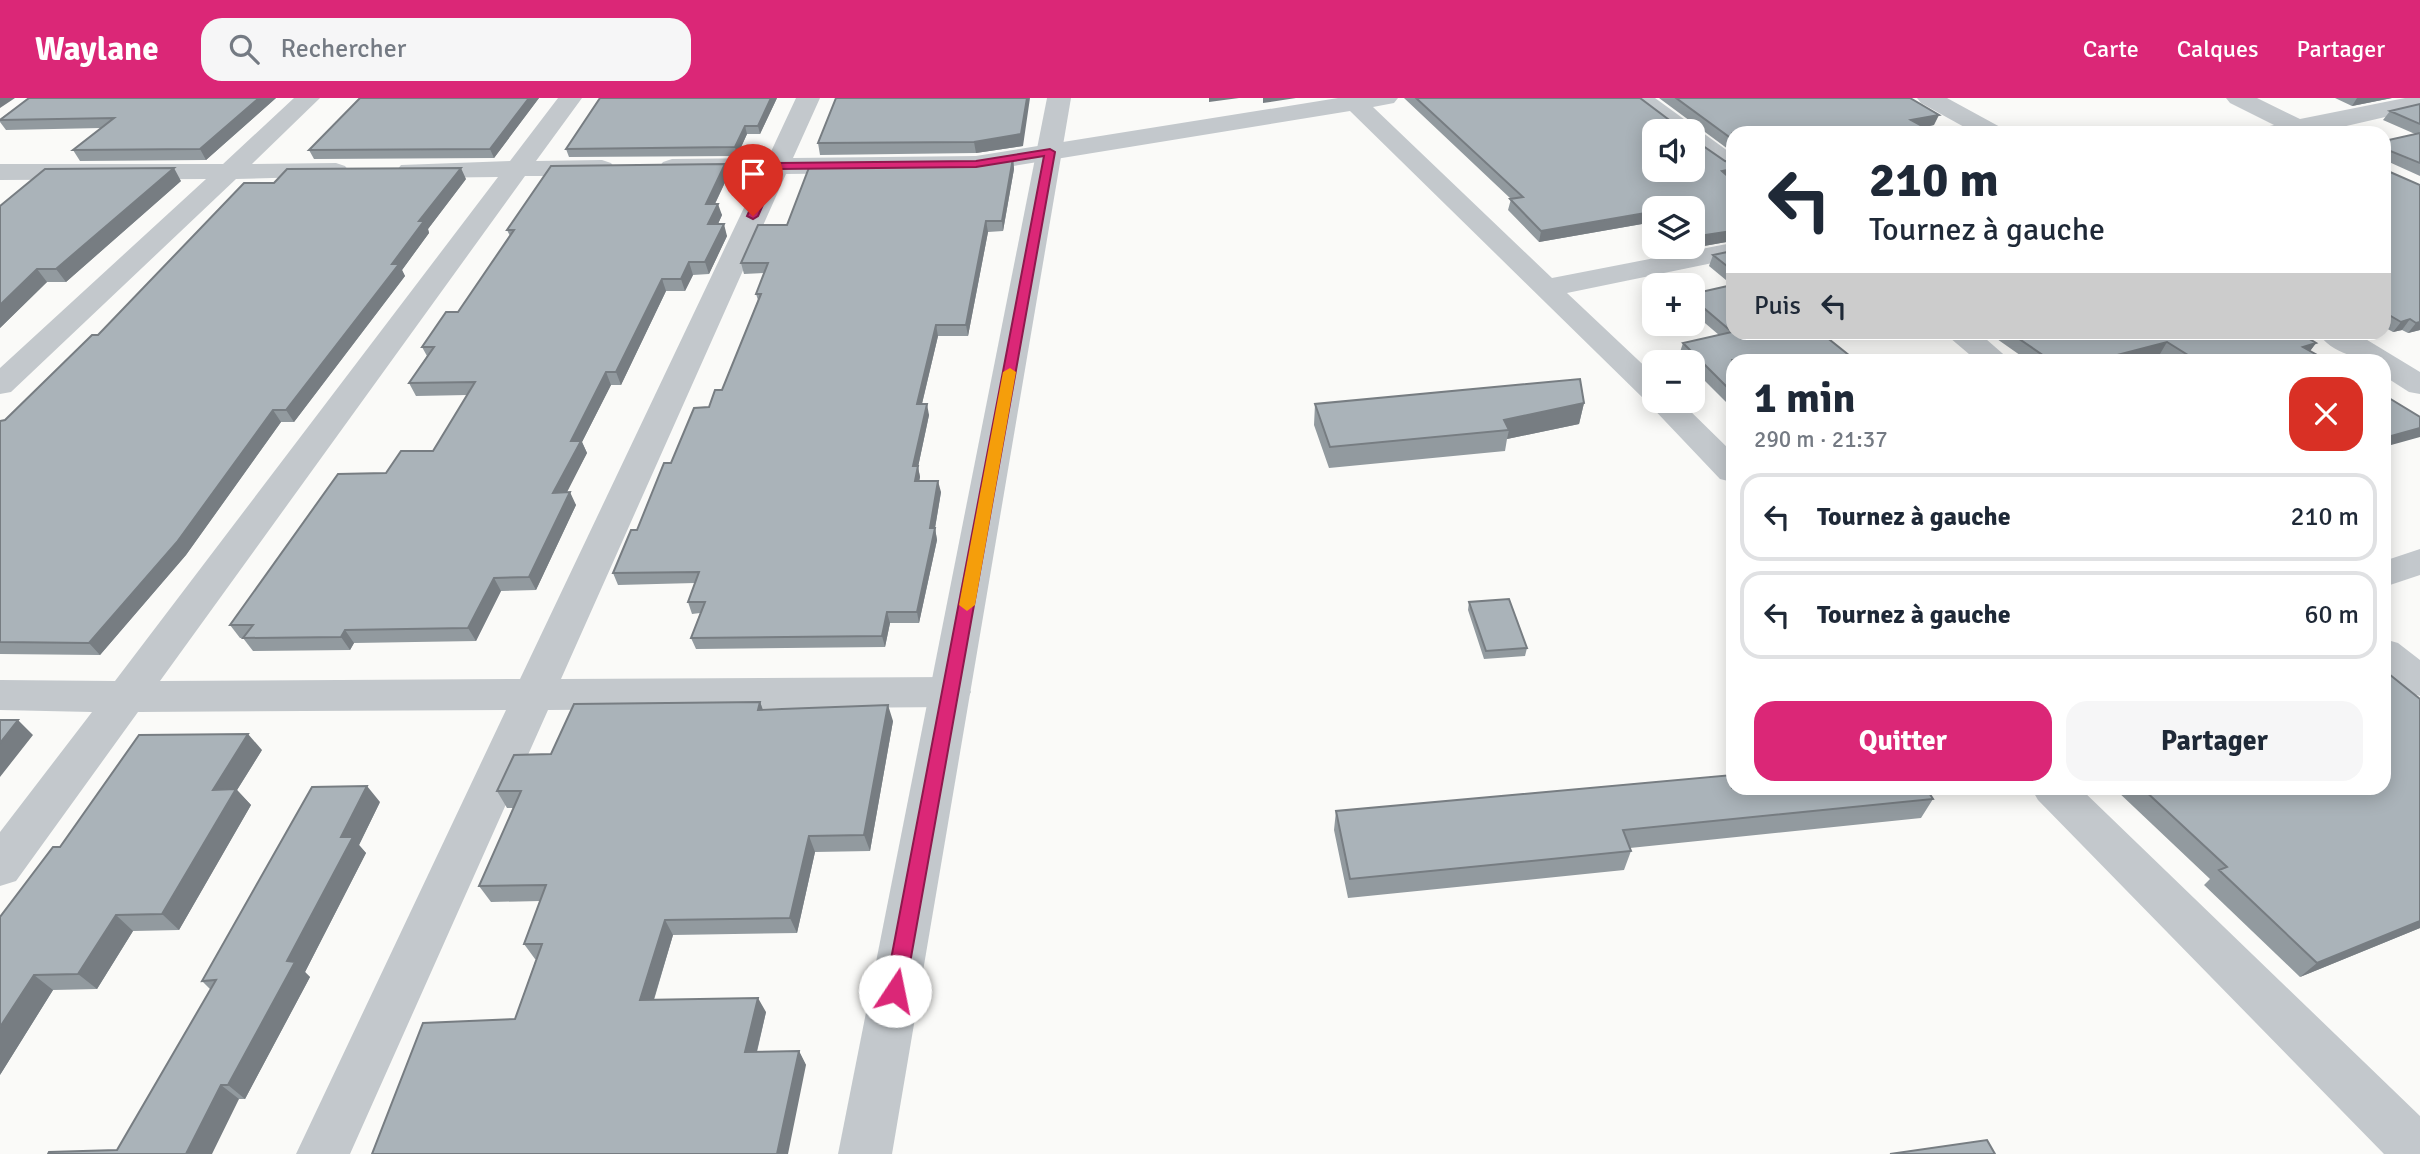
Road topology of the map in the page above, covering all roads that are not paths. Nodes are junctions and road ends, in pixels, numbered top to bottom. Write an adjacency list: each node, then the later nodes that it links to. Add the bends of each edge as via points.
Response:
1 (308, 98): 23 (street)
2 (569, 98): 21 (street)
3 (808, 98): 18 (street)
4 (1059, 98): 16 (street)
5 (1386, 98): 9 (street)
6 (1640, 98): 11 (street)
7 (1929, 98): 12 (street)
8 (2238, 98): 13 (street)
9 (1352, 100): 16 (street); 25 (street)
10 (2420, 102): 14 (street)
11 (1669, 119)
12 (1980, 126)
13 (2295, 126)
14 (2320, 126)
15 (1705, 145): 17 (street)
16 (1050, 152): 18 (street, via 976,164); 41 (street)
17 (1726, 161)
18 (776, 166): 19 (street); 40 (street)
19 (653, 167)
20 (625, 168): 21 (street)
21 (516, 169): 23 (street); 43 (street)
22 (0, 172): 23 (street)
23 (230, 172): 32 (street)
24 (1726, 252): 25 (street)
25 (1547, 288): 31 (street)
26 (1969, 340): 28 (street)
27 (2345, 340): 29 (street)
28 (1987, 354)
29 (2369, 354)
30 (2391, 367): 33 (street)
31 (1642, 381)
32 (0, 386)
33 (2420, 386)
34 (1674, 413): 35 (street)
35 (1726, 465)
36 (2420, 562): 37 (street)
37 (2391, 572)
38 (2391, 658): 39 (street)
39 (2420, 681)
40 (537, 692): 41 (street); 43 (street); 47 (street)
41 (951, 692): 48 (street)
42 (0, 695): 43 (street)
43 (126, 697): 45 (street)
44 (2060, 795): 46 (street)
45 (0, 867)
46 (2420, 1153)
47 (323, 1154)
48 (865, 1154)

